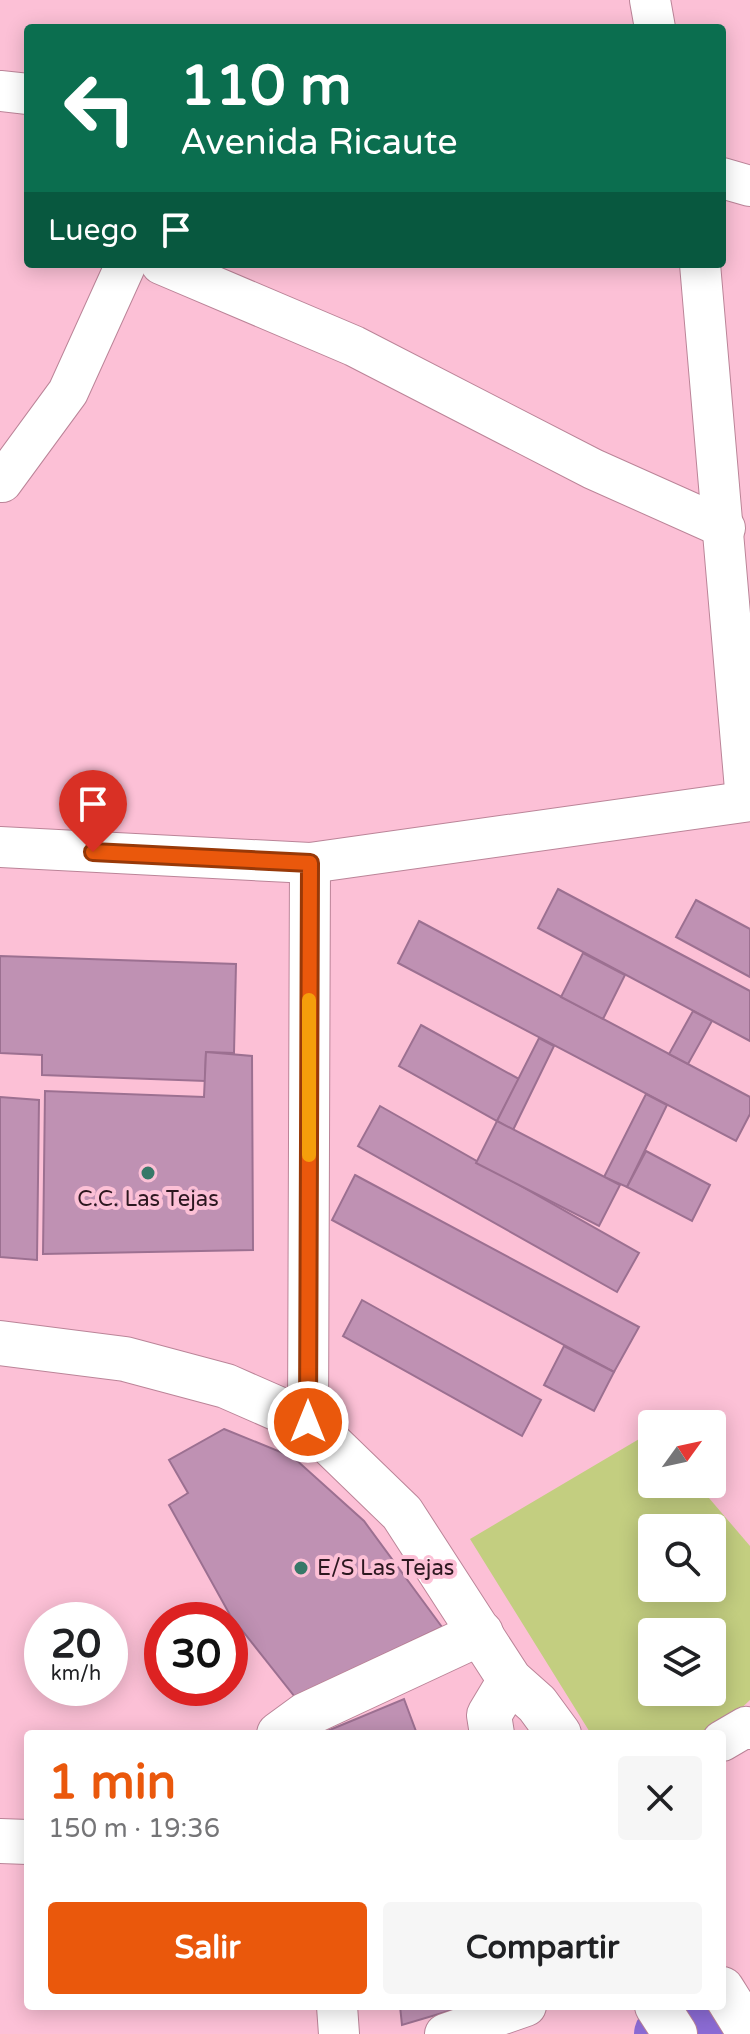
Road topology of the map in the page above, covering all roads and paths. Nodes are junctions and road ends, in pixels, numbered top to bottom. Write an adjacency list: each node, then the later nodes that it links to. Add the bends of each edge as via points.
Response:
1 (650, 0): 2 (street)
2 (654, 24)
3 (0, 91): 4 (street)
4 (24, 94)
5 (726, 179): 6 (street)
6 (750, 186)
7 (124, 268): 10 (street, via 68,392)
8 (170, 268): 11 (street, via 354,346 593,469)
9 (700, 268): 11 (street)
10 (0, 480)
11 (725, 528): 12 (street)
12 (748, 801): 14 (street)
13 (0, 847): 14 (street)
14 (310, 863): 16 (street)
15 (0, 1343): 16 (street, via 125,1359 226,1386)
16 (308, 1422): 17 (street, via 402,1513)
17 (481, 1633): 18 (street); 19 (street, via 305,1715)
18 (510, 1680): 20 (street, via 489,1715); 21 (street)
19 (284, 1730)
20 (491, 1730)
21 (556, 1730)
22 (0, 1841): 23 (street)
23 (24, 1842)
24 (726, 1995): 31 (street)
25 (337, 2010): 28 (street)
26 (514, 2010): 29 (street)
27 (660, 2010): 30 (street)
28 (339, 2034)
29 (445, 2034)
30 (675, 2034)
31 (750, 2034)

